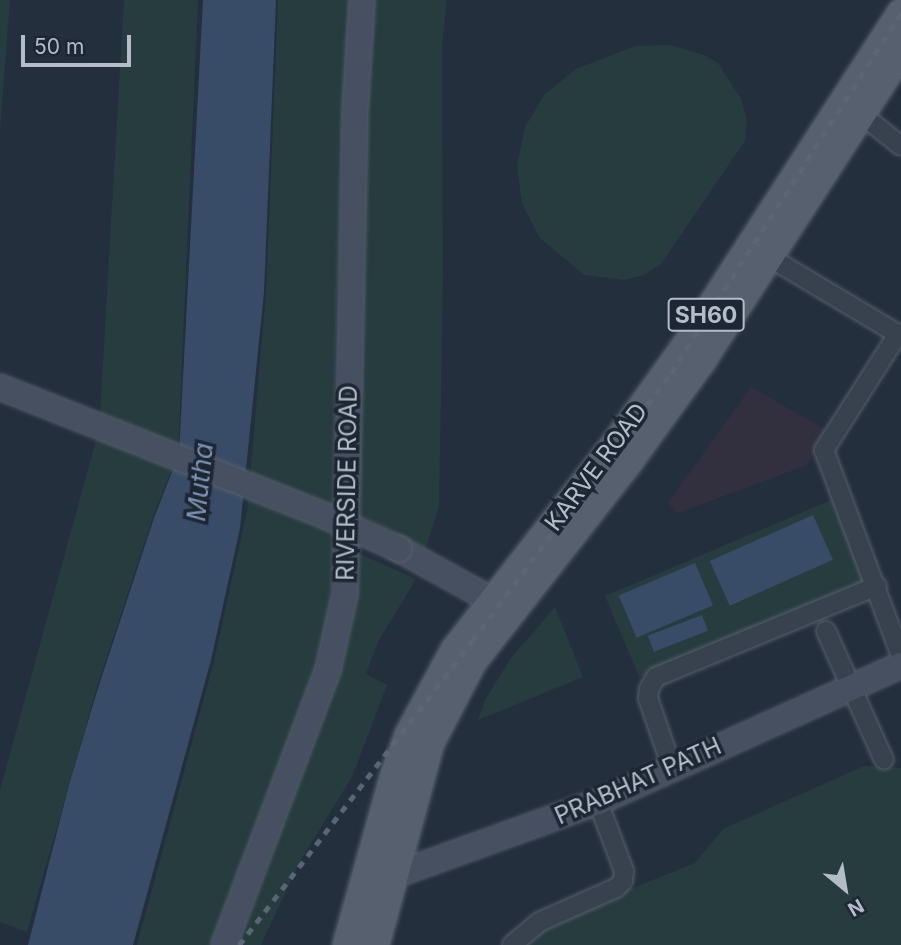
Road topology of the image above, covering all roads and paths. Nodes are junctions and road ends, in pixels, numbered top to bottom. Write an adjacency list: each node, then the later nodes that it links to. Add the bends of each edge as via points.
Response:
1 (362, 0): 21 (street, RIVERSIDE ROAD, via 355,112 345,594 328,670)
2 (901, 13): 12 (main road, KARVE ROAD / SH60, via 684,349)
3 (901, 52): 4 (main road, KARVE ROAD / SH60)
4 (861, 114): 5 (street); 6 (main road, KARVE ROAD / SH60)
5 (901, 146)
6 (769, 257): 7 (street); 12 (main road, KARVE ROAD / SH60, via 629,461)
7 (900, 335): 11 (street, via 824,450)
8 (0, 387): 10 (street, bridge, via 316,512)
9 (0, 399): 10 (street)
10 (397, 554): 12 (street)
11 (877, 586): 14 (street); 18 (street, via 656,677 648,698)
12 (496, 613): 20 (main road, KARVE ROAD / SH60, via 455,650 409,735 395,774)
13 (825, 631): 16 (street)
14 (901, 656)
15 (901, 664): 16 (street, PRABHAT PATH)
16 (850, 687): 17 (street); 18 (street, PRABHAT PATH)
17 (884, 760)
18 (672, 768): 19 (street, PRABHAT PATH)
19 (598, 802): 20 (street, PRABHAT PATH); 24 (street, via 624,871 623,881 539,922)
20 (382, 872): 22 (main road, KARVE ROAD / SH60); 23 (main road, KARVE ROAD / SH60)
21 (224, 945)
22 (347, 945)
23 (375, 945)
24 (512, 945)

